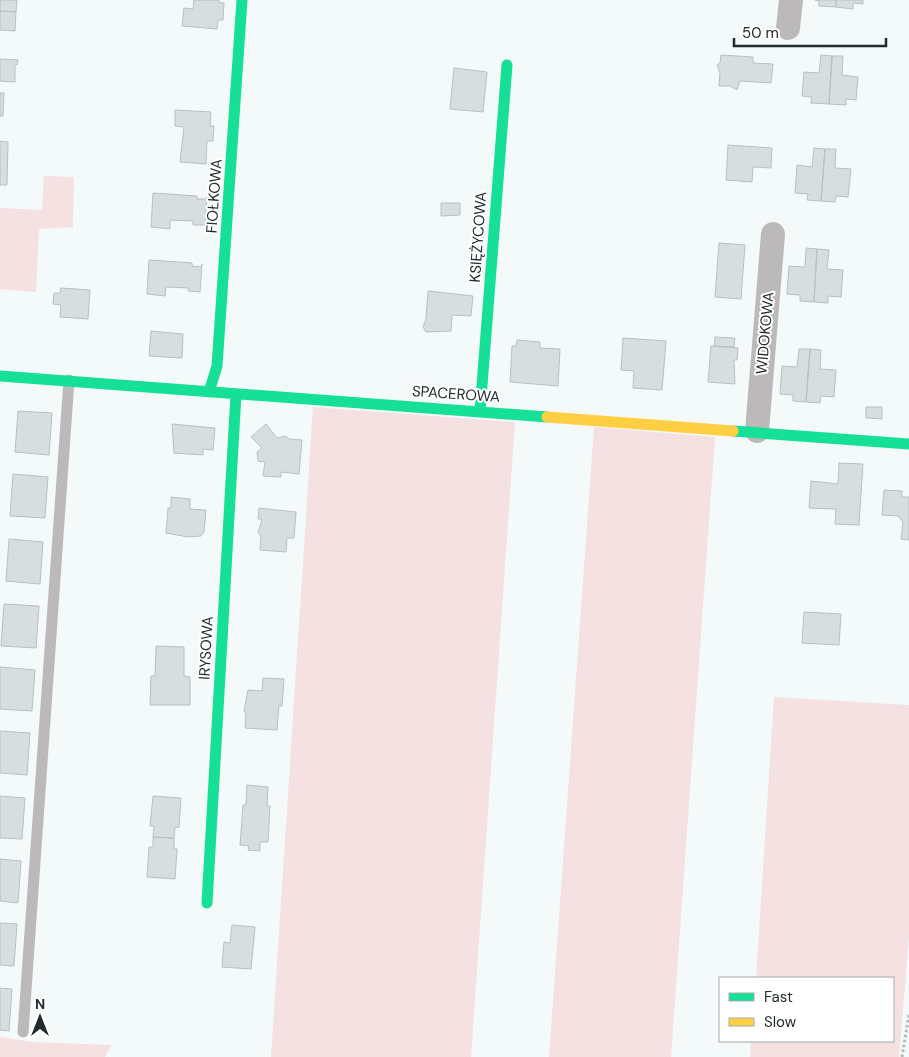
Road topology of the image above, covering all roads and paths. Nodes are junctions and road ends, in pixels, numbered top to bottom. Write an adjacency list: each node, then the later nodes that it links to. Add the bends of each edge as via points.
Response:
1 (242, 0): 8 (street, FIOŁKOWA, via 218,366)
2 (791, 0): 3 (street)
3 (788, 28)
4 (507, 65): 10 (street, KSIĘŻYCOWA)
5 (772, 234): 11 (street, WIDOKOWA)
6 (0, 376): 7 (street, SPACEROWA)
7 (69, 380): 8 (street, SPACEROWA); 15 (lane)
8 (209, 392): 9 (street, SPACEROWA)
9 (236, 394): 10 (street, SPACEROWA); 13 (street, IRYSOWA)
10 (480, 411): 11 (street, SPACEROWA)
11 (757, 431): 12 (street, SPACEROWA)
12 (909, 444)
13 (207, 903)
14 (909, 1014): 16 (path)
15 (23, 1032)
16 (902, 1057)

